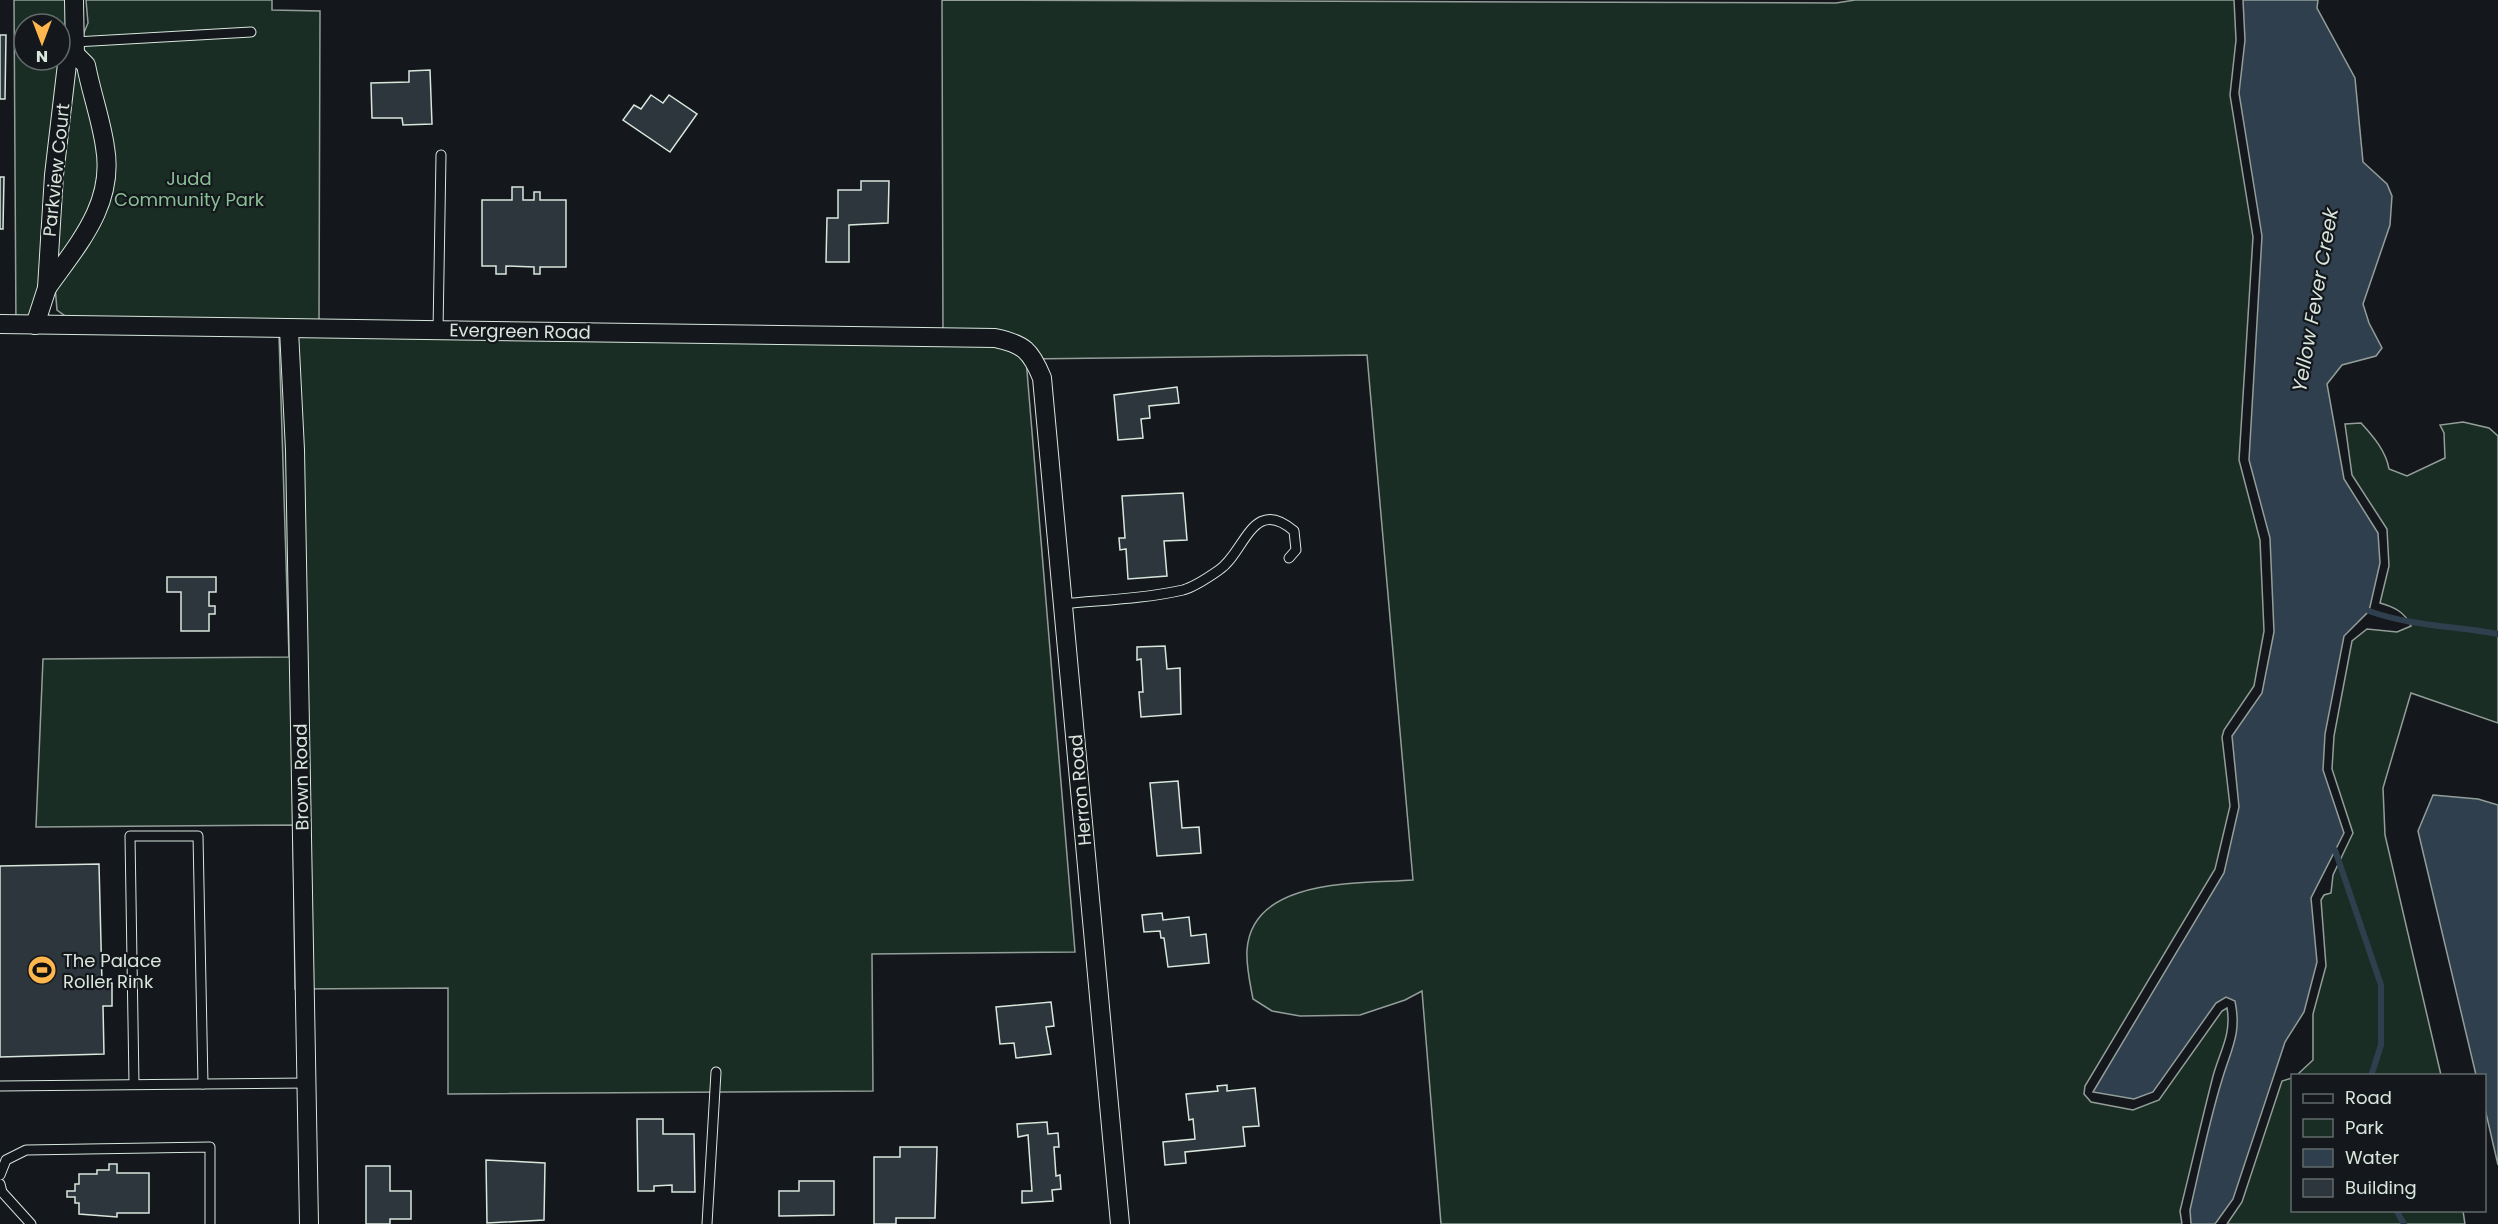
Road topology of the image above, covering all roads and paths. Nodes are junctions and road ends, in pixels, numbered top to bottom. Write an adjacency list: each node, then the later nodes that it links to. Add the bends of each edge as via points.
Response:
1 (74, 0): 3 (street, Parkview Court)
2 (251, 32): 3 (lane)
3 (75, 48): 5 (street, Parkview Court, via 67,63); 5 (street, Parkview Court, via 86,65 108,166 99,210 89,230)
4 (441, 155): 9 (lane)
5 (47, 288): 7 (street, Parkview Court)
6 (0, 324): 7 (street, Evergreen Road)
7 (35, 325): 8 (street, Evergreen Road)
8 (289, 330): 9 (street, Evergreen Road); 14 (street, Brown Road, via 295,450)
9 (438, 331): 10 (street, Evergreen Road, via 995,338 1017,343)
10 (1033, 357): 12 (street, Herron Road, via 1042,378)
11 (1289, 558): 12 (lane, via 1296,550 1294,531 1276,520 1265,520 1251,528 1222,569 1185,590)
12 (1063, 604): 24 (street, Herron Road)
13 (716, 1072): 23 (lane)
14 (307, 1083): 16 (lane); 22 (street, Brown Road)
15 (134, 1084): 16 (lane); 16 (lane, via 130,836 198,836); 17 (lane)
16 (202, 1084)
17 (0, 1086)
18 (0, 1175): 21 (lane, via 6,1160 26,1150 210,1147)
19 (0, 1184): 20 (lane)
20 (27, 1223)
21 (210, 1224)
22 (309, 1224)
23 (707, 1224)
24 (1120, 1224)

